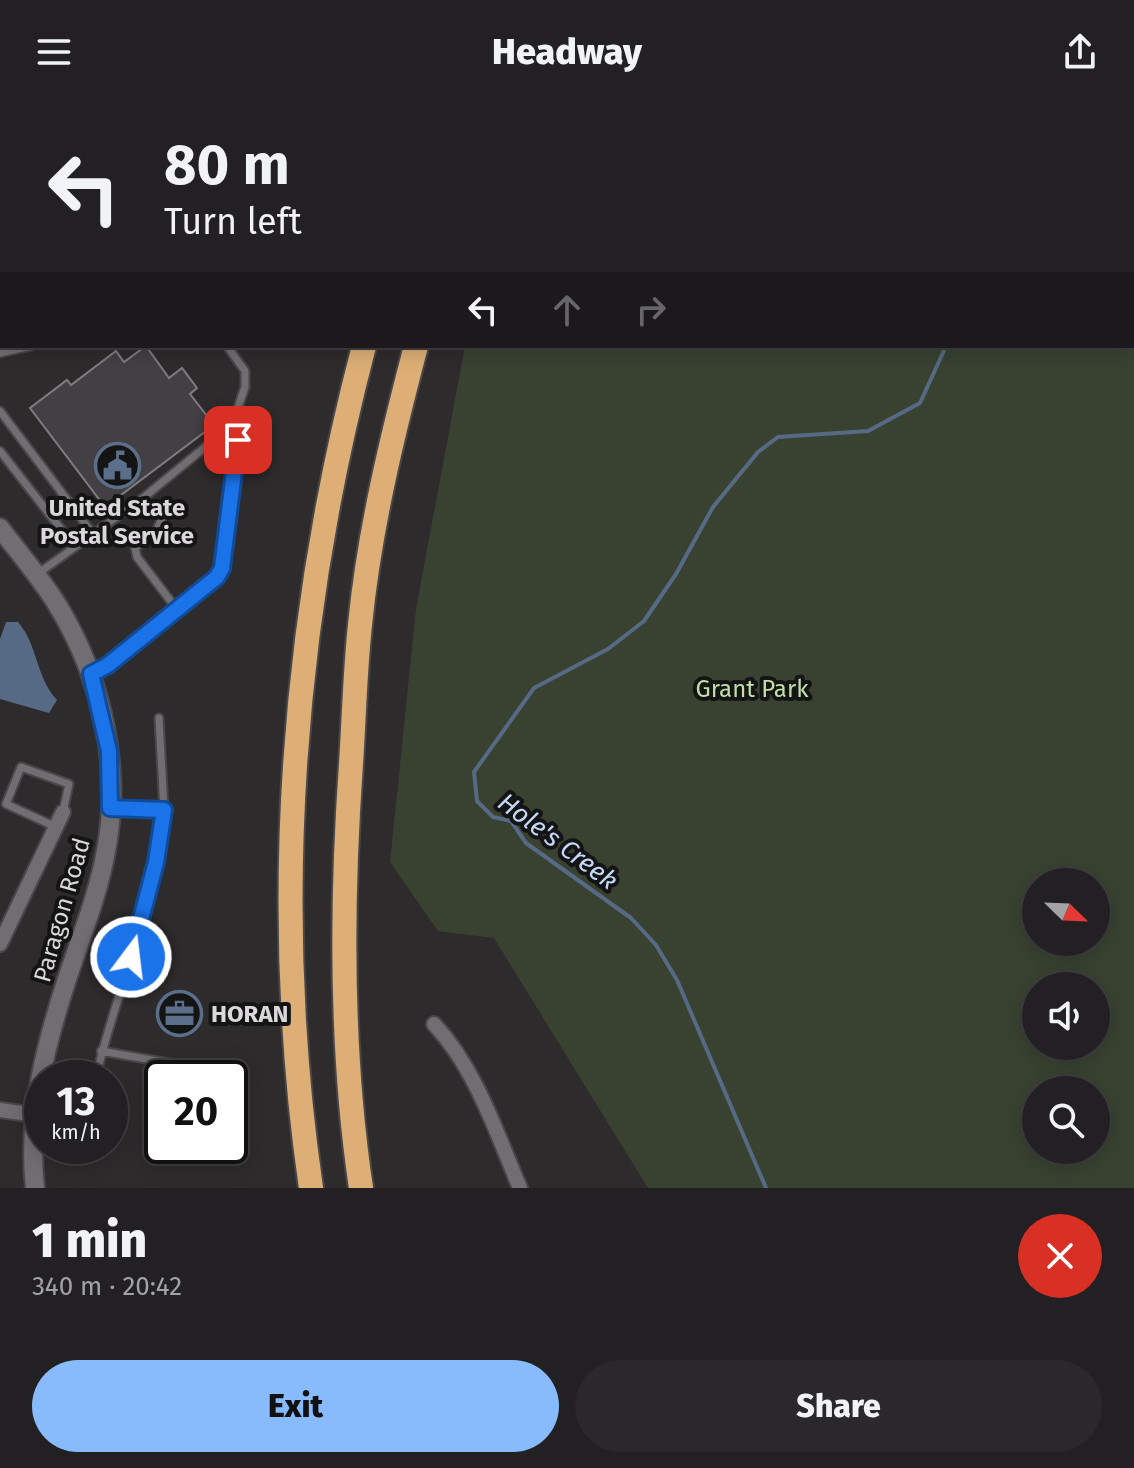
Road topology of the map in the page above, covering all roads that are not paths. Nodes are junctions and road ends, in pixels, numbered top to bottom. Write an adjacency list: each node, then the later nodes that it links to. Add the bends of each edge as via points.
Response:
1 (22, 348): 5 (lane)
2 (228, 348): 7 (lane, via 245,371)
3 (364, 348): 31 (highway, via 311,595 297,715 291,825 296,1053)
4 (416, 348): 32 (highway, via 362,609 348,795 345,997)
5 (0, 353)
6 (0, 411): 11 (lane)
7 (232, 425): 9 (lane); 14 (lane, via 238,440 222,568)
8 (0, 451): 12 (lane)
9 (143, 498): 11 (lane); 14 (lane, via 162,518 156,532 135,548 137,557)
10 (0, 528): 13 (street, Paragon Road)
11 (93, 534): 12 (lane)
12 (75, 547): 13 (lane)
13 (36, 575): 15 (street, Paragon Road, via 59,607)
14 (176, 608): 15 (lane)
15 (91, 674): 17 (street, Paragon Road, via 109,751)
16 (159, 718): 18 (lane)
17 (110, 808): 18 (lane); 24 (street, Paragon Road, via 106,852)
18 (164, 810): 23 (lane, via 134,949)
19 (63, 812): 20 (street); 20 (lane, via 69,784 21,767 6,804)
20 (56, 827): 21 (street)
21 (2, 936)
22 (434, 1024): 33 (street, via 466,1067)
23 (101, 1051): 25 (lane); 26 (lane)
24 (46, 1060)
25 (99, 1060)
26 (152, 1060)
27 (0, 1110): 28 (street)
28 (24, 1113)
29 (36, 1164): 30 (street, Paragon Road)
30 (35, 1188)
31 (311, 1188)
32 (361, 1188)
33 (520, 1188)

